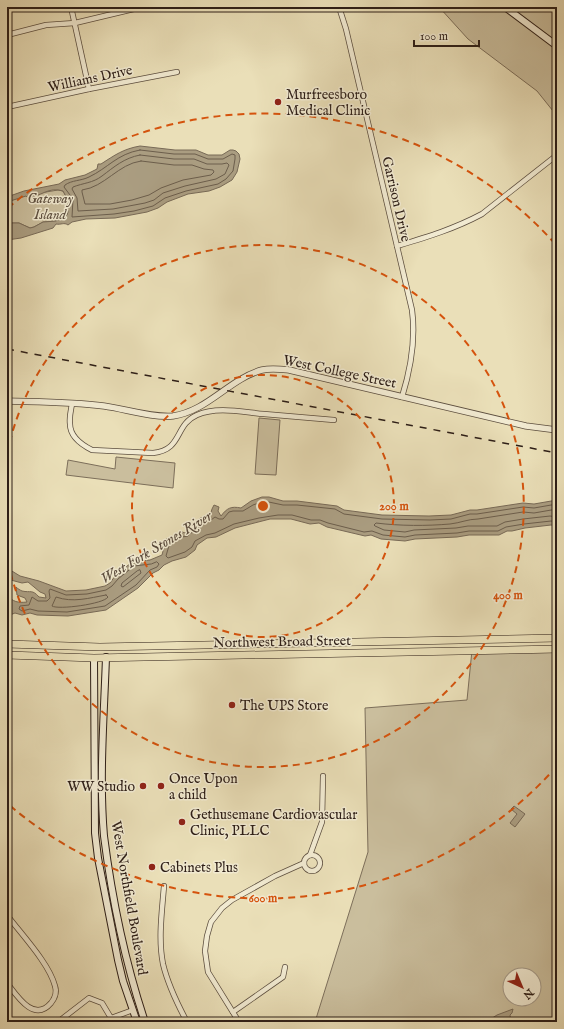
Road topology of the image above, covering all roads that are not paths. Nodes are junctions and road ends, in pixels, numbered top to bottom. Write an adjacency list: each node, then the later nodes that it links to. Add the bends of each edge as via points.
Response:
1 (71, 7): 5 (street)
2 (142, 7): 5 (street)
3 (340, 7): 12 (street, Garrison Drive)
4 (505, 7): 7 (main road)
5 (75, 23): 6 (street, via 46,25); 9 (street)
6 (7, 34)
7 (557, 46)
8 (177, 72): 9 (street, Williams Drive)
9 (88, 89): 10 (street, Williams Drive)
10 (7, 108)
11 (557, 155): 12 (street, via 482,214 468,222)
12 (397, 246): 15 (street, Garrison Drive, via 414,323 413,352)
13 (555, 354): 14 (street)
14 (557, 362)
15 (402, 397): 17 (street, West College Street, via 273,368 252,374 197,409 172,416); 19 (street, West College Street, via 526,426)
16 (7, 401): 17 (street, West College Street)
17 (72, 404): 18 (street, via 69,425 83,446 92,450 161,452 175,442 190,418 221,410)
18 (334, 420)
19 (557, 430)
20 (533, 638): 21 (main road, Northwest Broad Street); 22 (main road, Northwest Broad Street); 28 (main road)
21 (557, 638)
22 (472, 639): 23 (main road, Northwest Broad Street); 30 (main road)
23 (320, 642): 24 (main road, Northwest Broad Street); 31 (main road)
24 (264, 643): 26 (main road, Northwest Broad Street); 32 (main road)
25 (7, 644): 27 (main road, Northwest Broad Street)
26 (222, 644): 27 (main road, Northwest Broad Street); 34 (main road)
27 (100, 646): 35 (main road); 36 (main road)
28 (533, 649): 29 (main road, Northwest Broad Street); 30 (main road, Northwest Broad Street)
29 (557, 649)
30 (472, 650): 31 (main road, Northwest Broad Street)
31 (321, 653): 32 (main road, Northwest Broad Street)
32 (264, 654): 34 (main road, Northwest Broad Street)
33 (7, 655): 36 (main road, Northwest Broad Street)
34 (222, 655): 35 (main road, Northwest Broad Street)
35 (106, 657): 36 (main road, Northwest Broad Street); 42 (main road, West Northfield Boulevard, via 102,819)
36 (94, 658): 43 (main road, West Northfield Boulevard, via 95,833)
37 (323, 776): 38 (street, via 322,822)
38 (310, 855): 39 (street, via 305,858); 39 (street, via 317,857 320,862 318,867 309,870)
39 (304, 863): 47 (street, via 232,900 211,922 205,951 208,972)
40 (164, 886): 52 (street, via 161,946 164,965)
41 (7, 915): 45 (street, via 45,965 55,986 56,995 46,1007 31,1009)
42 (124, 948): 43 (main road); 51 (main road, West Northfield Boulevard)
43 (116, 949): 46 (main road, West Northfield Boulevard)
44 (285, 967): 47 (street, via 283,977)
45 (7, 983)
46 (133, 1010): 48 (street); 50 (main road, West Northfield Boulevard)
47 (233, 1012): 53 (street)
48 (109, 1020): 49 (street, via 102,1003 89,998)
49 (58, 1022)
50 (137, 1022)
51 (145, 1022)
52 (187, 1022)
53 (239, 1022)

